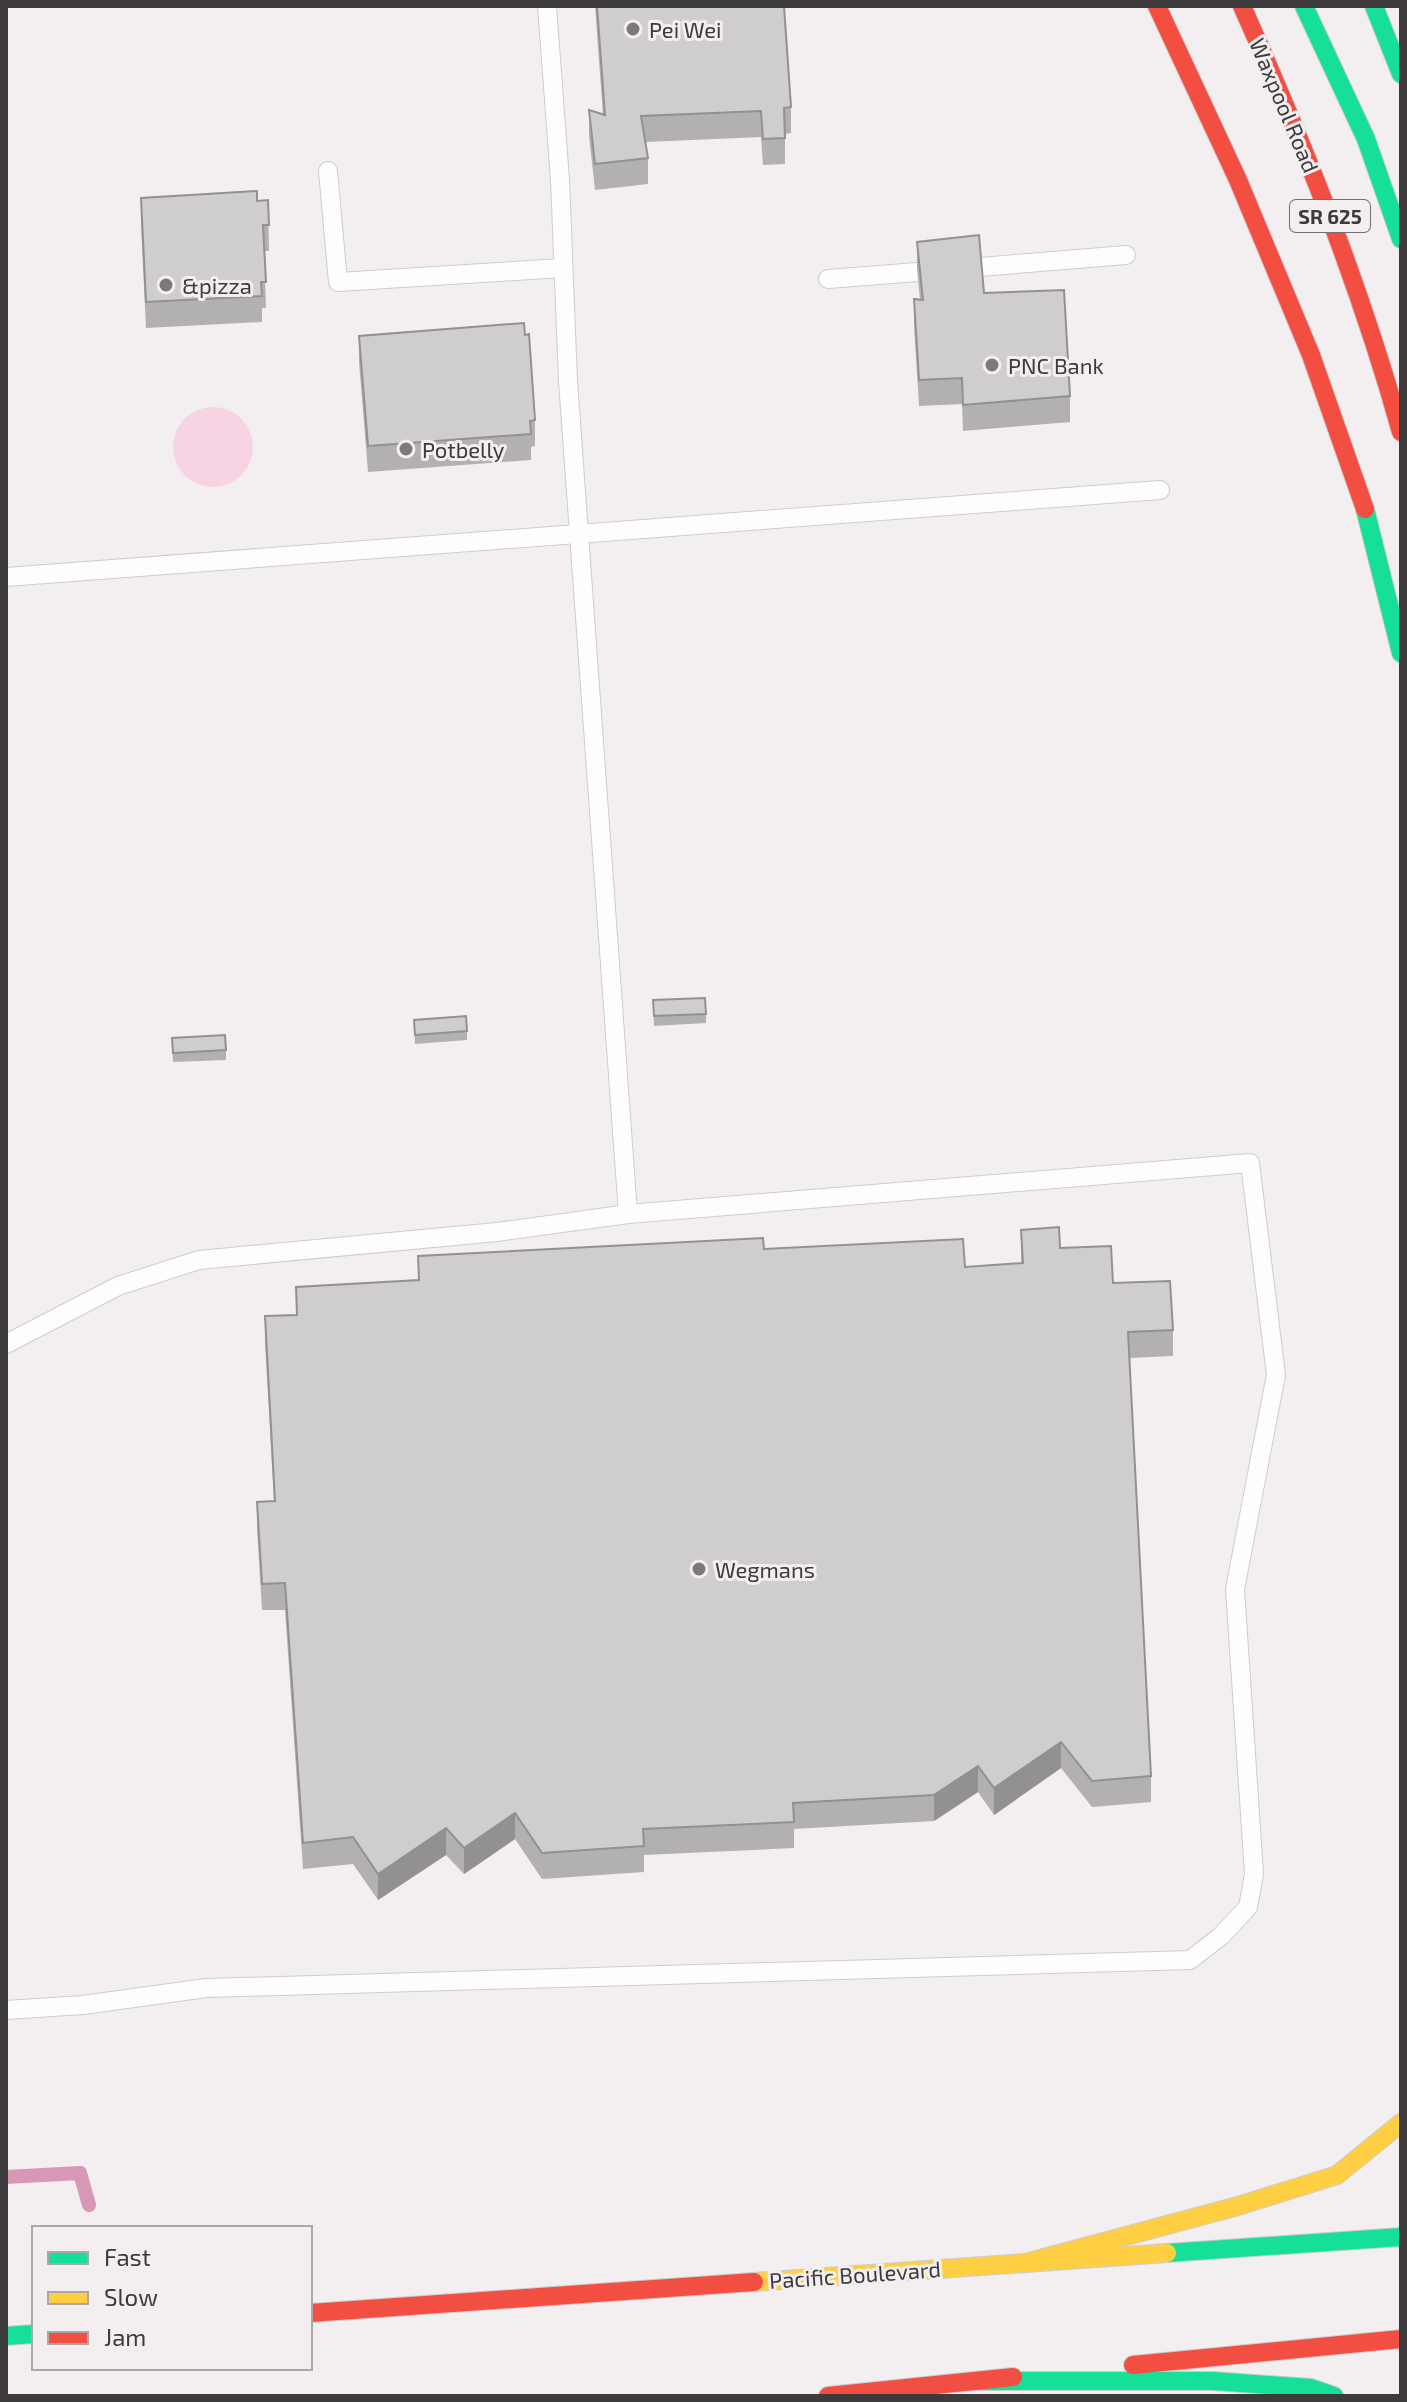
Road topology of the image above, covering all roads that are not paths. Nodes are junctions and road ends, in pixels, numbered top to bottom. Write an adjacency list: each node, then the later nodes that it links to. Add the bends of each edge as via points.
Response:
1 (547, 6): 11 (lane)
2 (1157, 6): 18 (main road, via 1311,355 1372,528)
3 (1242, 6): 14 (main road, Waxpool Road / SR 625, via 1302,138 1381,358)
4 (1304, 6): 8 (main road, via 1366,139)
5 (1374, 6): 6 (main road)
6 (1401, 74)
7 (328, 171): 11 (lane, via 338,282)
8 (1401, 239)
9 (1126, 255): 10 (lane)
10 (980, 267)
11 (562, 268): 16 (lane)
12 (917, 272): 13 (lane)
13 (828, 279)
14 (1401, 432)
15 (1160, 490): 16 (lane)
16 (580, 535): 17 (lane); 19 (lane)
17 (6, 577)
18 (1401, 653)
19 (628, 1214): 20 (lane, via 199,1260 118,1286); 21 (lane, via 1250,1163 1276,1375 1235,1589 1254,1874 1248,1907 1190,1960 206,1988)
20 (6, 1344)
21 (6, 2010)
22 (1401, 2123): 24 (main road, via 1337,2175)
23 (1401, 2237): 24 (main road, Pacific Boulevard)
24 (1029, 2262): 25 (main road, Pacific Boulevard)
25 (312, 2313)
26 (32, 2334): 27 (main road)
27 (6, 2336)
28 (1401, 2339): 29 (main road)
29 (976, 2381): 30 (main road); 31 (main road, via 1213,2381 1311,2388)
30 (828, 2396)
31 (1334, 2396)

